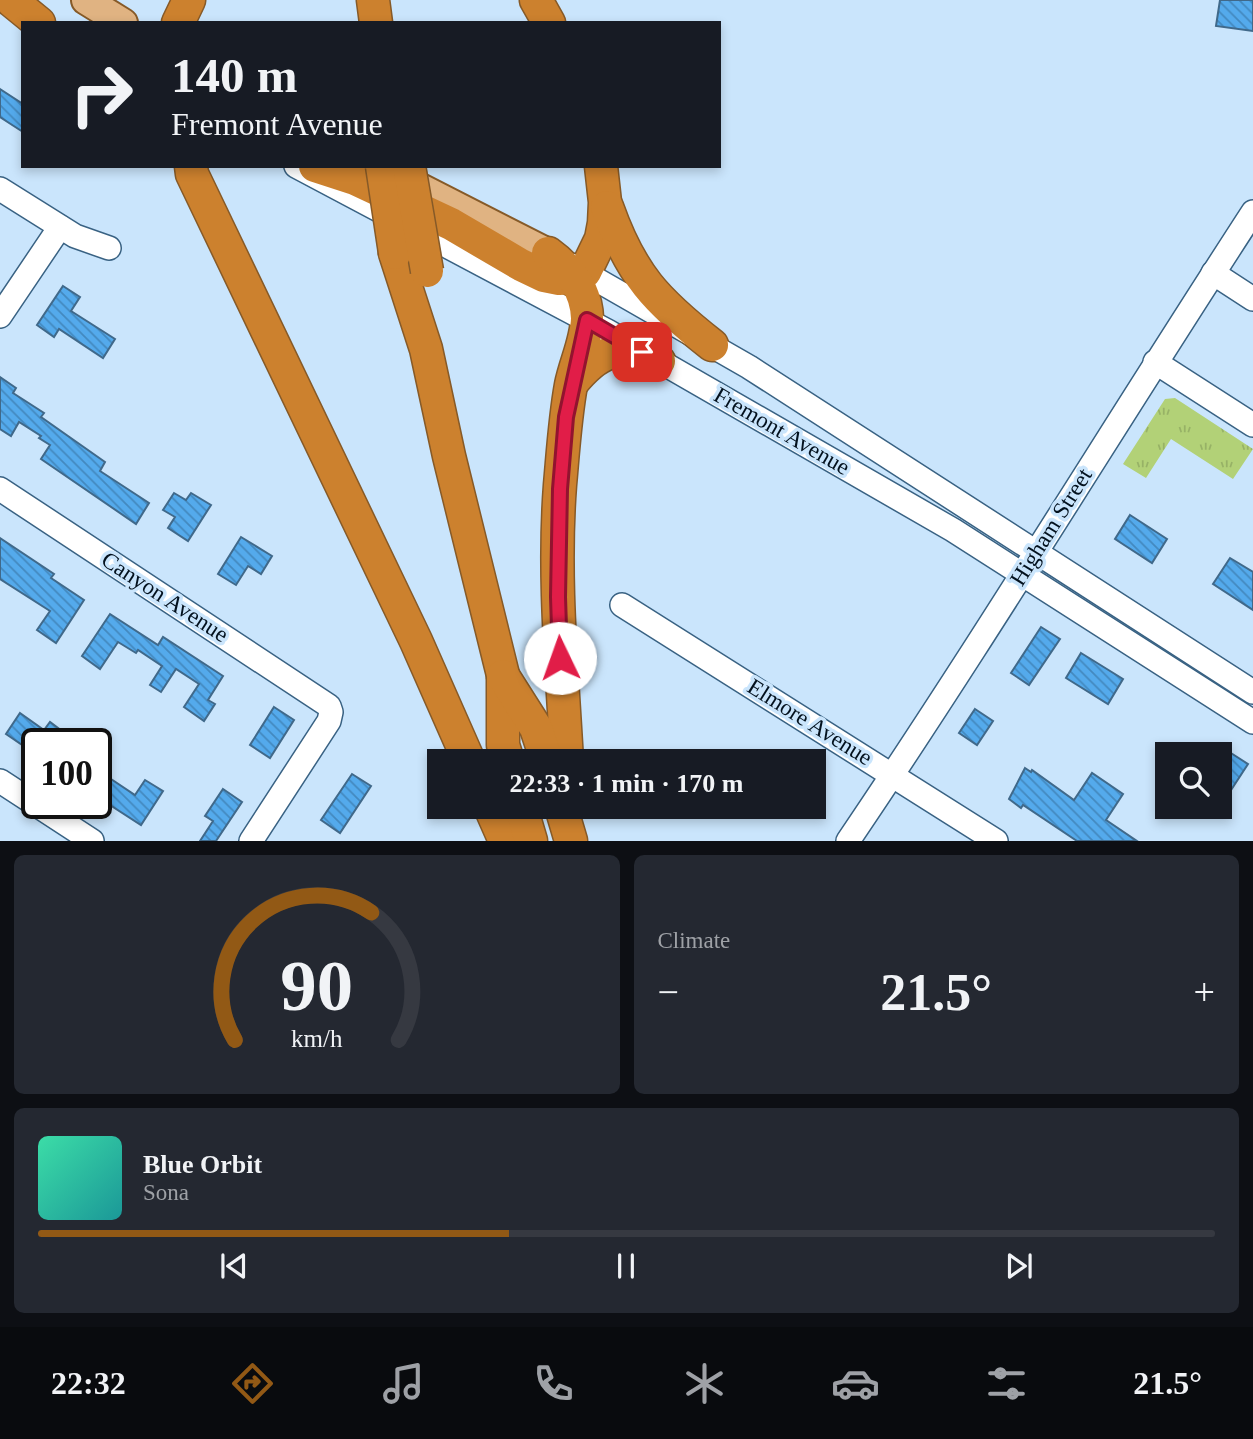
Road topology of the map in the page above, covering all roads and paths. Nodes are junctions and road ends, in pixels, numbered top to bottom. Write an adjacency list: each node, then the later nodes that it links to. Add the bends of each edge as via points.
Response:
1 (86, 0): 8 (main road)
2 (189, 0): 9 (highway)
3 (373, 0): 10 (highway)
4 (537, 0): 11 (highway)
5 (11, 1): 6 (highway); 7 (main road)
6 (36, 21)
7 (44, 21)
8 (120, 21)
9 (179, 21)
10 (376, 21)
11 (548, 21)
12 (300, 168): 29 (street, Fremont Avenue)
13 (321, 168): 26 (highway, via 451,224 544,276)
14 (386, 168): 31 (highway, bridge, via 395,253)
15 (386, 168): 31 (highway, bridge, via 427,271)
16 (388, 168): 24 (main road)
17 (601, 168): 20 (highway)
18 (189, 169): 43 (highway)
19 (0, 189): 22 (street)
20 (605, 202): 26 (highway, via 601,239); 30 (highway, via 630,262 649,288)
21 (1253, 212): 25 (street, Higham Street)
22 (60, 227): 23 (street); 28 (street)
23 (109, 248)
24 (548, 253): 26 (highway)
25 (1213, 273): 27 (street); 33 (street, Higham Street)
26 (579, 275): 29 (highway); 30 (street, Fremont Avenue)
27 (1253, 299)
28 (0, 316)
29 (587, 320): 32 (street, Fremont Avenue); 34 (highway)
30 (712, 345): 37 (street, Fremont Avenue)
31 (426, 349): 40 (highway)
32 (659, 361): 34 (highway, via 639,353 609,352 585,367); 38 (street, Fremont Avenue)
33 (1155, 362): 35 (street); 37 (street, Higham Street)
34 (572, 383): 46 (highway, via 558,554 558,640)
35 (1253, 425)
36 (0, 489): 54 (street, Canyon Avenue, via 329,706 329,721)
37 (1037, 552): 38 (street, Higham Street); 41 (street, Fremont Avenue)
38 (1023, 573): 42 (street, Fremont Avenue); 47 (street, Higham Street)
39 (622, 605): 47 (street, Elmore Avenue)
40 (503, 675): 44 (highway); 45 (highway, via 536,728)
41 (1253, 692)
42 (1253, 722)
43 (464, 749)
44 (504, 749)
45 (543, 749)
46 (566, 749)
47 (893, 774): 58 (street, Higham Street); 59 (street, Elmore Avenue)
48 (0, 781): 53 (street)
49 (495, 819): 55 (highway)
50 (525, 819): 56 (highway)
51 (565, 819): 57 (highway)
52 (570, 819): 57 (highway)
53 (92, 841)
54 (251, 841)
55 (505, 841)
56 (531, 841)
57 (571, 841)
58 (848, 841)
59 (996, 841)

